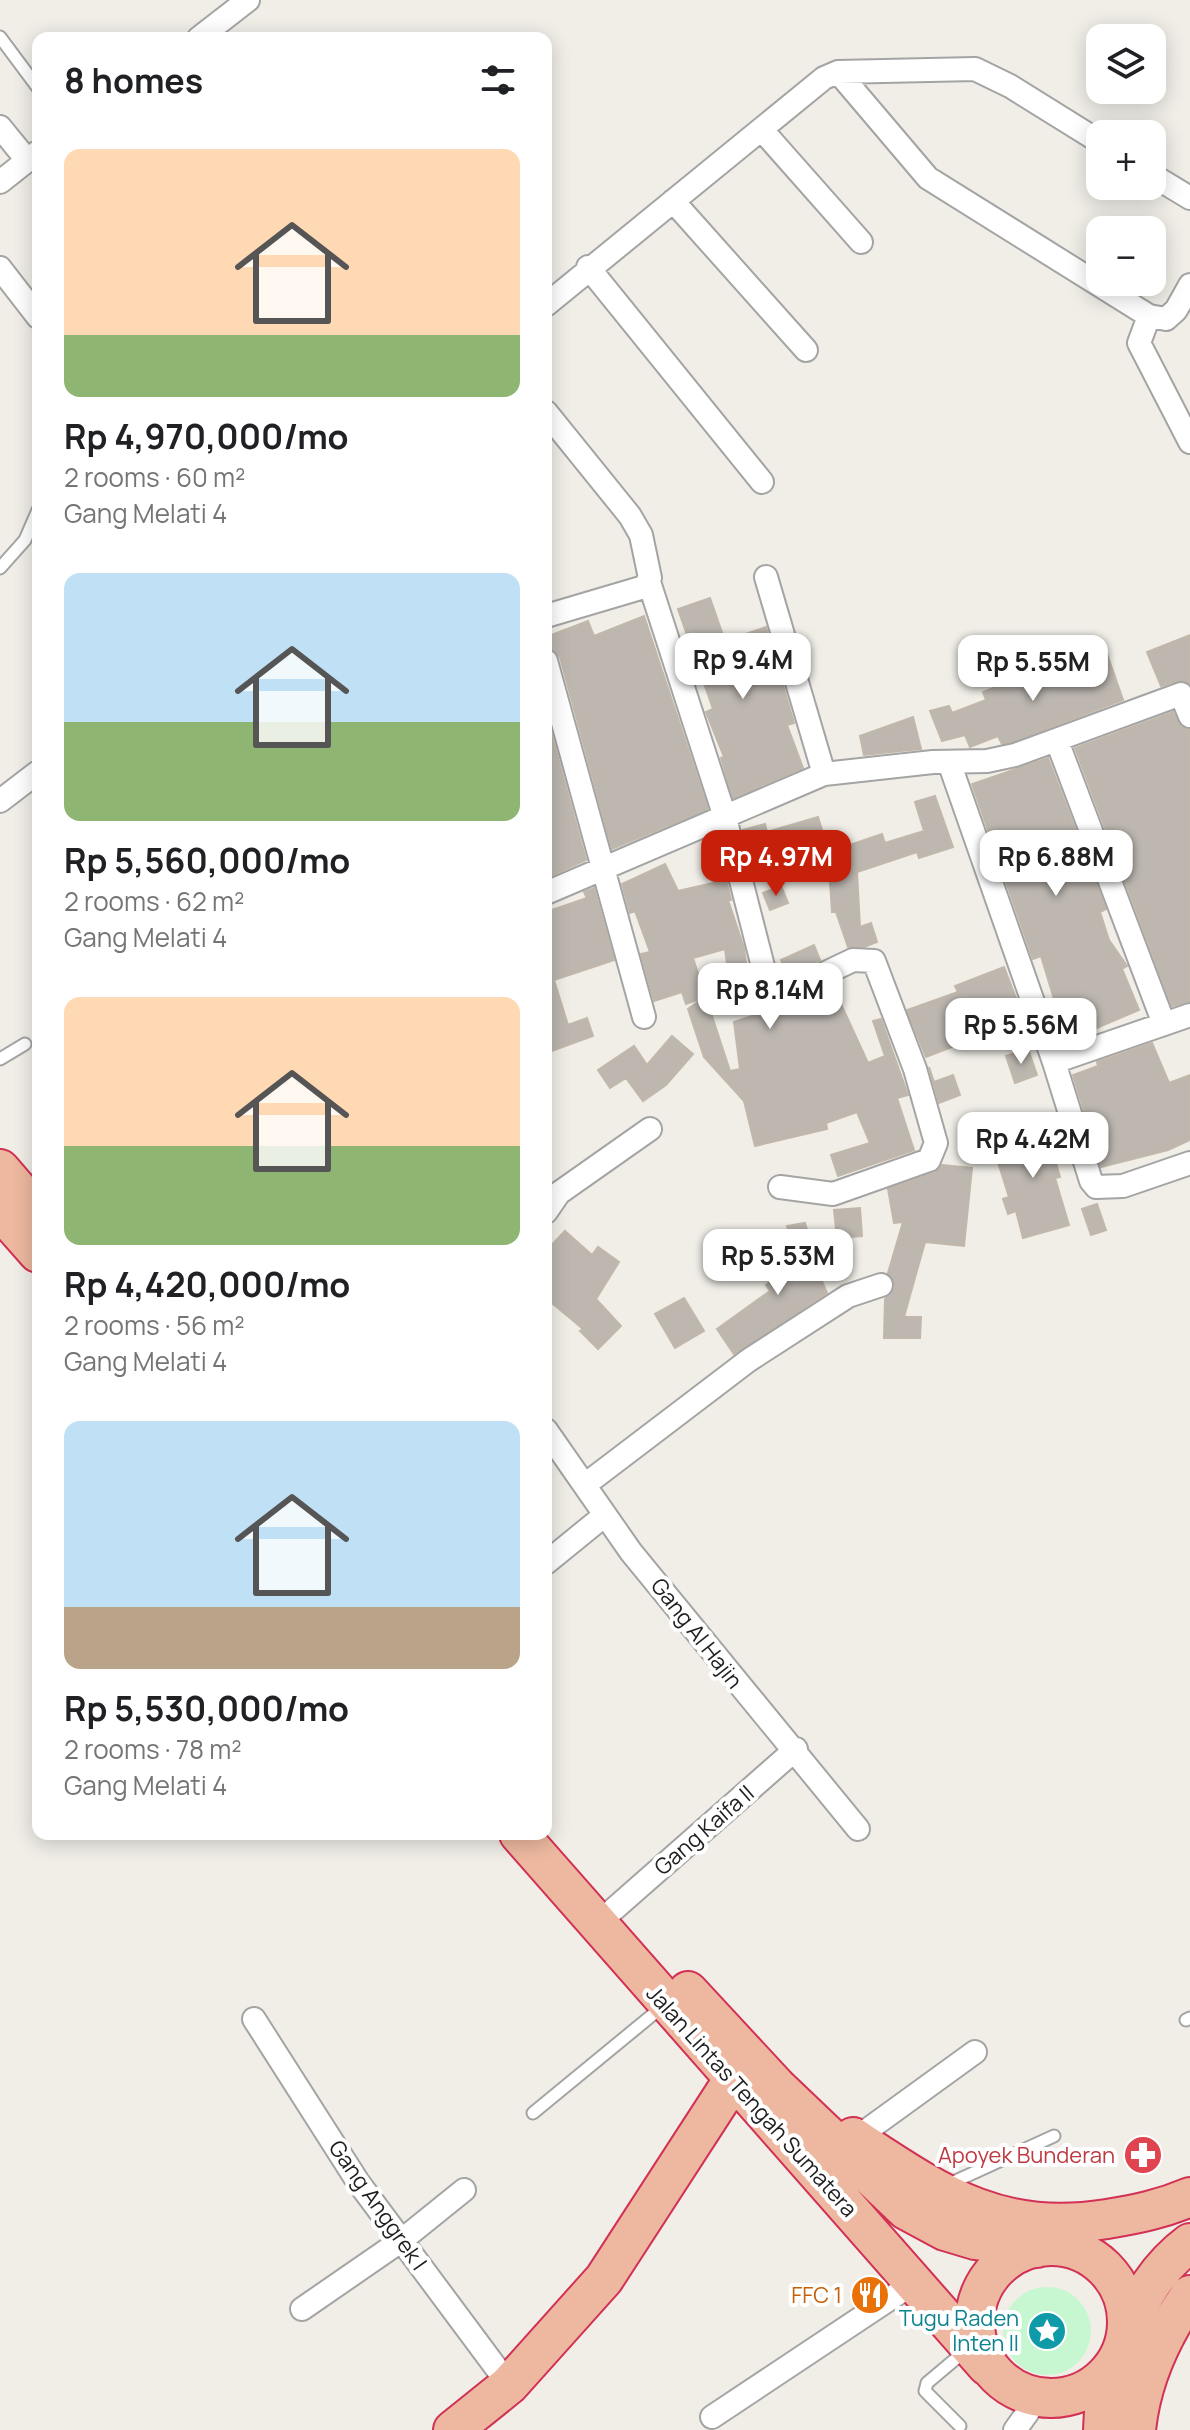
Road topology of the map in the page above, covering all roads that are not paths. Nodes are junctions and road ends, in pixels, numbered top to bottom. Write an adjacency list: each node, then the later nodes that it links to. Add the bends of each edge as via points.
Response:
1 (248, 0): 2 (street)
2 (215, 32)
3 (0, 37): 5 (lane)
4 (838, 72): 7 (street); 8 (street, via 975,69); 21 (street, via 928,178)
5 (32, 80)
6 (0, 127): 9 (street)
7 (762, 130): 14 (street); 15 (street)
8 (1086, 133)
9 (32, 155)
10 (32, 157): 11 (street)
11 (0, 182)
12 (1166, 183): 13 (street)
13 (1190, 198)
14 (673, 201): 16 (street); 22 (street)
15 (861, 242)
16 (588, 267): 19 (street); 25 (street)
17 (0, 268): 20 (street)
18 (1190, 285): 21 (street, via 1166,319)
19 (552, 300)
20 (32, 309)
21 (1149, 316): 24 (street, via 1139,343)
22 (806, 350)
23 (552, 420): 29 (street, via 641,535)
24 (1190, 442)
25 (762, 482)
26 (32, 524): 27 (lane)
27 (0, 568)
28 (766, 577): 36 (street)
29 (650, 580): 30 (street, via 644,587); 39 (street)
30 (552, 614)
31 (552, 683): 40 (street)
32 (1186, 692): 33 (street); 34 (street)
33 (1190, 716)
34 (1057, 741): 35 (street, via 987,761); 44 (street)
35 (949, 762): 36 (street); 47 (street)
36 (824, 774): 39 (street)
37 (32, 777): 38 (street)
38 (0, 801)
39 (724, 814): 40 (street); 51 (street, via 768,986 778,993 788,991 853,960 874,961 935,1138 936,1150 929,1160 833,1194)
40 (604, 869): 41 (street); 43 (street)
41 (552, 891)
42 (1190, 1015): 44 (street)
43 (644, 1017)
44 (1164, 1024): 47 (street)
45 (25, 1044): 46 (lane)
46 (0, 1059)
47 (1054, 1062): 49 (street, via 1085,1171 1096,1187 1123,1186)
48 (650, 1129): 52 (street)
49 (1190, 1163)
50 (0, 1169): 53 (highway)
51 (780, 1187)
52 (552, 1203)
53 (32, 1206)
54 (0, 1210): 55 (highway)
55 (32, 1246)
56 (881, 1285): 58 (street, via 848,1296 749,1360)
57 (552, 1438): 58 (street, Gang Al Hajin)
58 (586, 1484): 59 (street, Gang Al Hajin)
59 (605, 1515): 60 (street); 61 (street, Gang Al Hajin, via 733,1679)
60 (552, 1558)
61 (796, 1749): 62 (street, Gang Al Hajin); 65 (street, Gang Kaifa II)
62 (858, 1829)
63 (552, 1837): 65 (highway, Jalan Lintas Tengah Sumatera)
64 (524, 1840): 66 (highway, Jalan Lintas Tengah Sumatera)
65 (613, 1910): 70 (highway, Jalan Lintas Tengah Sumatera)
66 (665, 2004): 69 (highway, Jalan Lintas Tengah Sumatera); 71 (lane)
67 (254, 2019): 78 (street, Gang Anggrek I, via 358,2182)
68 (975, 2052): 73 (street)
69 (733, 2080): 81 (highway, Jalan Lintas Tengah Sumatera); 86 (highway, via 604,2279)
70 (777, 2087): 73 (highway); 80 (highway, Jalan Lintas Tengah Sumatera, via 906,2210 955,2234)
71 (533, 2113)
72 (1054, 2136): 75 (lane)
73 (855, 2139): 75 (highway)
74 (464, 2190): 78 (street)
75 (936, 2190): 76 (highway, via 997,2216 1056,2225 1158,2211)
76 (1190, 2197)
77 (1190, 2215): 80 (highway, via 1150,2234 1104,2244)
78 (402, 2240): 83 (street); 86 (street, Gang Anggrek I)
79 (1190, 2243): 84 (highway, via 1142,2293)
80 (1049, 2247): 84 (highway, via 1087,2255 1108,2271 1122,2293); 85 (highway, via 1003,2264 981,2294 976,2332)
81 (915, 2282): 85 (highway, Jalan Lintas Tengah Sumatera); 87 (street)
82 (1190, 2295): 92 (highway, via 1157,2353 1141,2395)
83 (302, 2309)
84 (1123, 2344): 85 (highway, via 1102,2379 1081,2393 1044,2398); 91 (highway, via 1105,2392)
85 (987, 2365): 88 (highway, Jalan Lintas Tengah Sumatera); 89 (lane, via 927,2383 925,2391)
86 (509, 2385): 90 (highway)
87 (712, 2417)
88 (1028, 2424)
89 (960, 2426)
90 (453, 2430)
91 (1103, 2430)
92 (1136, 2430)

